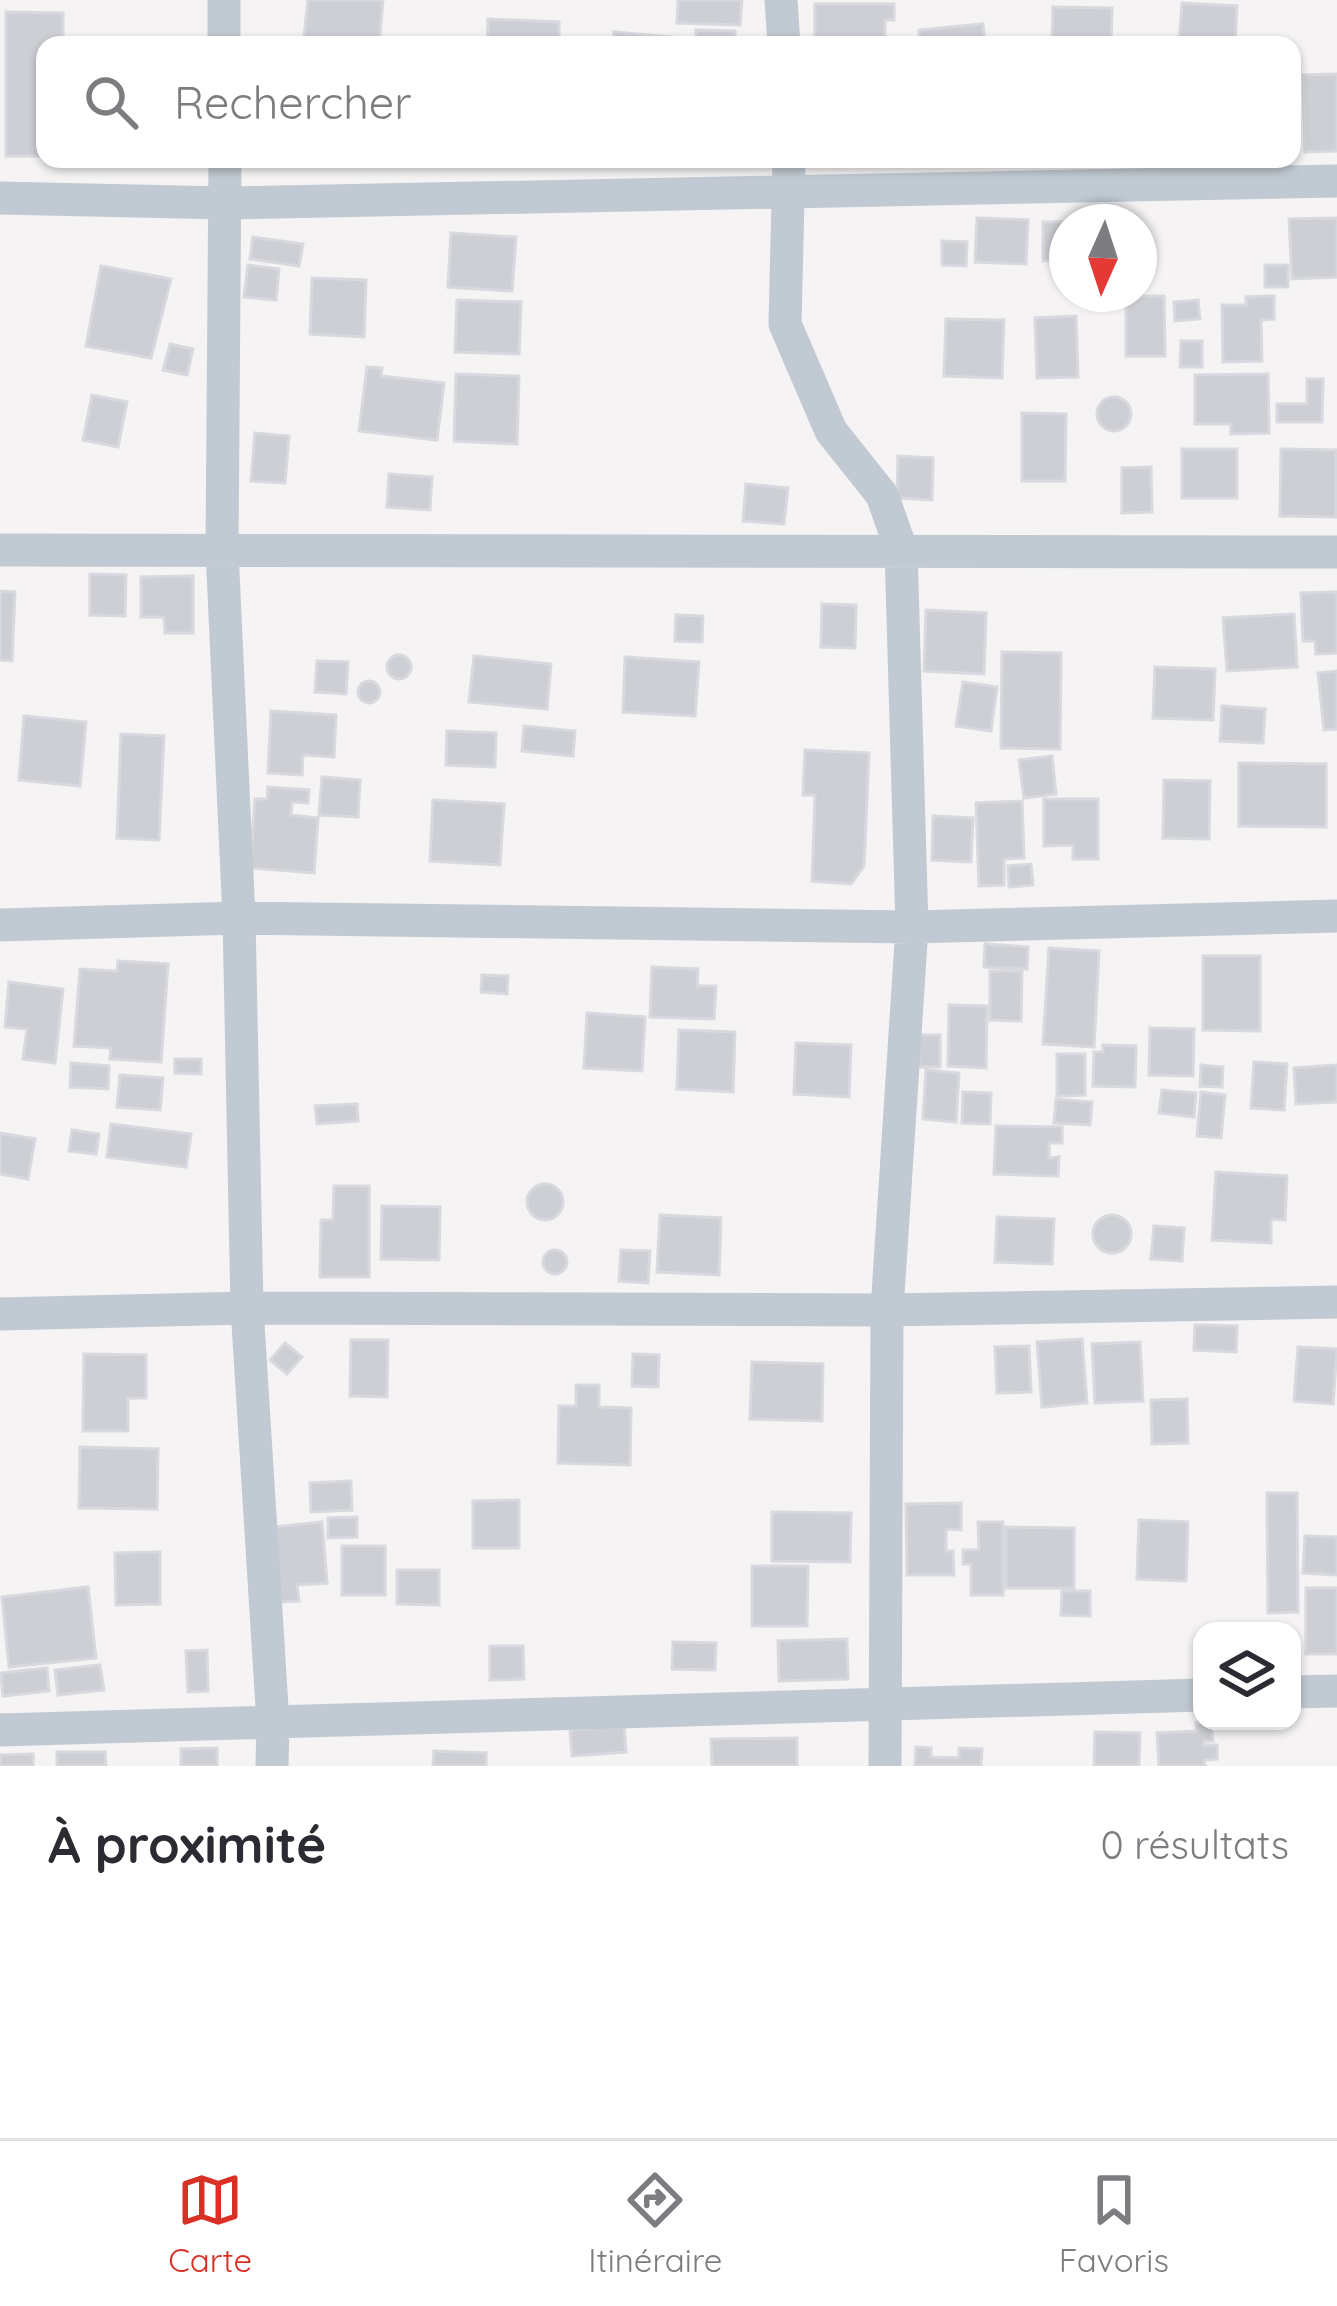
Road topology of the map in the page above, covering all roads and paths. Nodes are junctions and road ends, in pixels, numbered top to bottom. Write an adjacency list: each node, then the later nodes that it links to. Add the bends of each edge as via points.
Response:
1 (224, 0): 3 (street)
2 (782, 0): 4 (street)
3 (224, 36)
4 (784, 36)
5 (225, 168): 10 (street)
6 (790, 168): 8 (street)
7 (1337, 182): 8 (street)
8 (791, 193): 10 (street); 13 (street, via 785,324 831,431 882,495)
9 (0, 199): 10 (street)
10 (225, 203): 12 (street)
11 (0, 550): 12 (street)
12 (222, 550): 13 (street); 16 (street)
13 (902, 550): 14 (street); 18 (street)
14 (1337, 552)
15 (1337, 916): 18 (street)
16 (239, 918): 17 (street); 18 (street); 20 (street)
17 (0, 926)
18 (912, 927): 21 (street)
19 (1337, 1302): 21 (street)
20 (247, 1308): 21 (street); 22 (street); 27 (street)
21 (887, 1310): 26 (street)
22 (0, 1314)
23 (1337, 1691): 24 (street)
24 (1301, 1692)
25 (1193, 1695): 26 (street)
26 (886, 1703): 27 (street); 30 (street)
27 (273, 1723): 28 (street); 29 (street)
28 (0, 1730)
29 (272, 1766)
30 (885, 1766)

